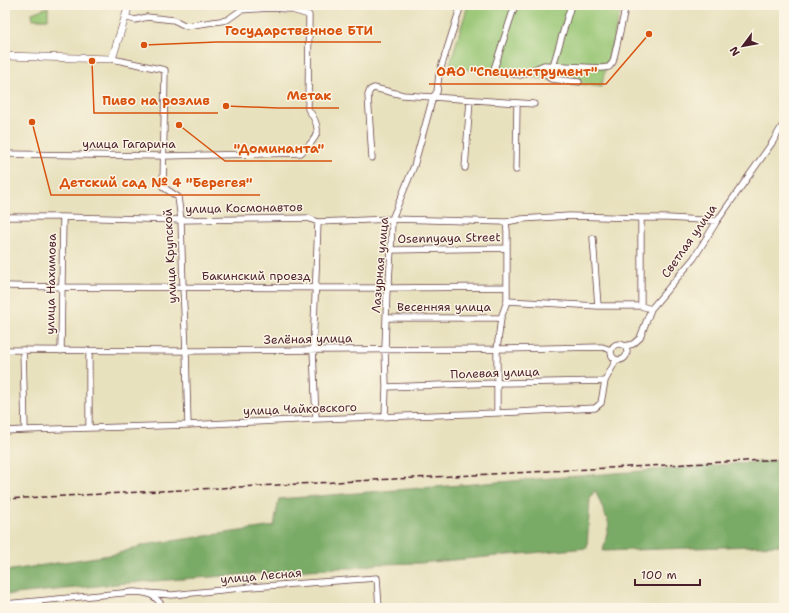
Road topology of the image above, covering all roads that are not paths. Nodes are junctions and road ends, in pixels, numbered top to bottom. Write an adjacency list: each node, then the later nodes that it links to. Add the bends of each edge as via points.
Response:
1 (129, 5): 6 (main road)
2 (461, 5): 11 (street, Лазурная улица, via 439,74 437,92)
3 (515, 5): 9 (street, via 493,72 521,75 544,65)
4 (571, 5): 9 (street)
5 (626, 5): 9 (street, via 613,62 602,68)
6 (125, 17): 8 (main road); 17 (street, улица Гагарина, via 135,20 147,16 174,20 186,26 228,20 241,10 289,9 309,15 308,109 314,117 317,135 310,145 301,153)
7 (5, 56): 8 (main road)
8 (112, 59): 17 (street, улица Крупской, via 165,70)
9 (551, 66): 10 (street, via 547,74 551,79)
10 (579, 82)
11 (433, 97): 12 (street); 18 (street, via 403,95 374,88 370,90 368,95); 24 (street, Лазурная улица, via 414,166)
12 (470, 100): 13 (street); 19 (street)
13 (517, 103): 14 (street); 20 (street)
14 (534, 104)
15 (784, 123): 26 (street, Светлая улица)
16 (5, 154): 17 (street, улица Гагарина)
17 (164, 156): 25 (street, улица Крупской, via 163,187 178,197)
18 (372, 158)
19 (465, 168)
20 (516, 170)
21 (63, 216): 22 (street, улица Космонавтов); 25 (street, улица Космонавтов); 33 (street, улица Нахимова)
22 (5, 217)
23 (641, 218): 26 (street, улица Космонавтов); 28 (street, улица Космонавтов, via 569,216); 40 (street)
24 (392, 219): 27 (street, улица Космонавтов); 28 (street, улица Космонавтов); 31 (street, Лазурная улица)
25 (181, 220): 27 (street, улица Космонавтов, via 308,218); 34 (street, улица Крупской)
26 (717, 221): 41 (street, Светлая улица, via 694,258)
27 (318, 222): 36 (street)
28 (506, 222): 30 (street)
29 (593, 238): 39 (street)
30 (507, 248): 31 (street, Osennyaya Street); 35 (street)
31 (391, 250): 37 (street, Лазурная улица)
32 (5, 286): 33 (street, Бакинский проезд)
33 (62, 287): 34 (street, Бакинский проезд); 51 (street, улица Нахимова)
34 (183, 287): 36 (street, Бакинский проезд); 53 (street, улица Крупской)
35 (506, 287): 37 (street, Бакинский проезд); 38 (street)
36 (316, 288): 37 (street, Бакинский проезд); 49 (street)
37 (387, 288): 42 (street, Лазурная улица)
38 (507, 301): 39 (street); 43 (street)
39 (598, 306): 40 (street)
40 (641, 306): 41 (street)
41 (651, 310): 44 (street, Светлая улица, via 640,338)
42 (386, 318): 43 (street, Весенняя улица); 45 (street, Лазурная улица)
43 (501, 318): 46 (street)
44 (625, 346): 50 (street, via 616,344); 54 (street, via 628,353 626,357 623,360)
45 (385, 349): 46 (street, Зелёная улица); 49 (street, Зелёная улица); 57 (street, Лазурная улица)
46 (498, 349): 50 (street, Зелёная улица, via 602,347); 56 (street)
47 (5, 350): 48 (street, Зелёная улица)
48 (23, 350): 51 (street, Зелёная улица); 63 (street)
49 (313, 350): 53 (street, Зелёная улица); 60 (street)
50 (611, 350): 54 (street, via 612,358)
51 (61, 351): 52 (street, Зелёная улица)
52 (89, 351): 53 (street, Зелёная улица); 62 (street)
53 (186, 351): 61 (street, улица Крупской)
54 (616, 360): 55 (street)
55 (605, 381): 56 (street, Полевая улица); 58 (street, улица Чайковского, via 601,403 595,408)
56 (497, 383): 57 (street, Полевая улица); 58 (street)
57 (386, 387): 59 (street, Лазурная улица)
58 (497, 413): 59 (street, улица Чайковского)
59 (385, 417): 60 (street, улица Чайковского)
60 (316, 418): 61 (street, улица Чайковского)
61 (188, 424): 62 (street, улица Чайковского)
62 (89, 428): 63 (street, улица Чайковского)
63 (25, 430): 64 (street, улица Чайковского)
64 (5, 431)
65 (147, 593): 66 (street, улица Лесная); 67 (street, улица Лесная, via 133,592); 68 (street)
66 (172, 595): 68 (street); 69 (street, улица Лесная, via 378,578)
67 (5, 604)
68 (163, 607)
69 (378, 608)

